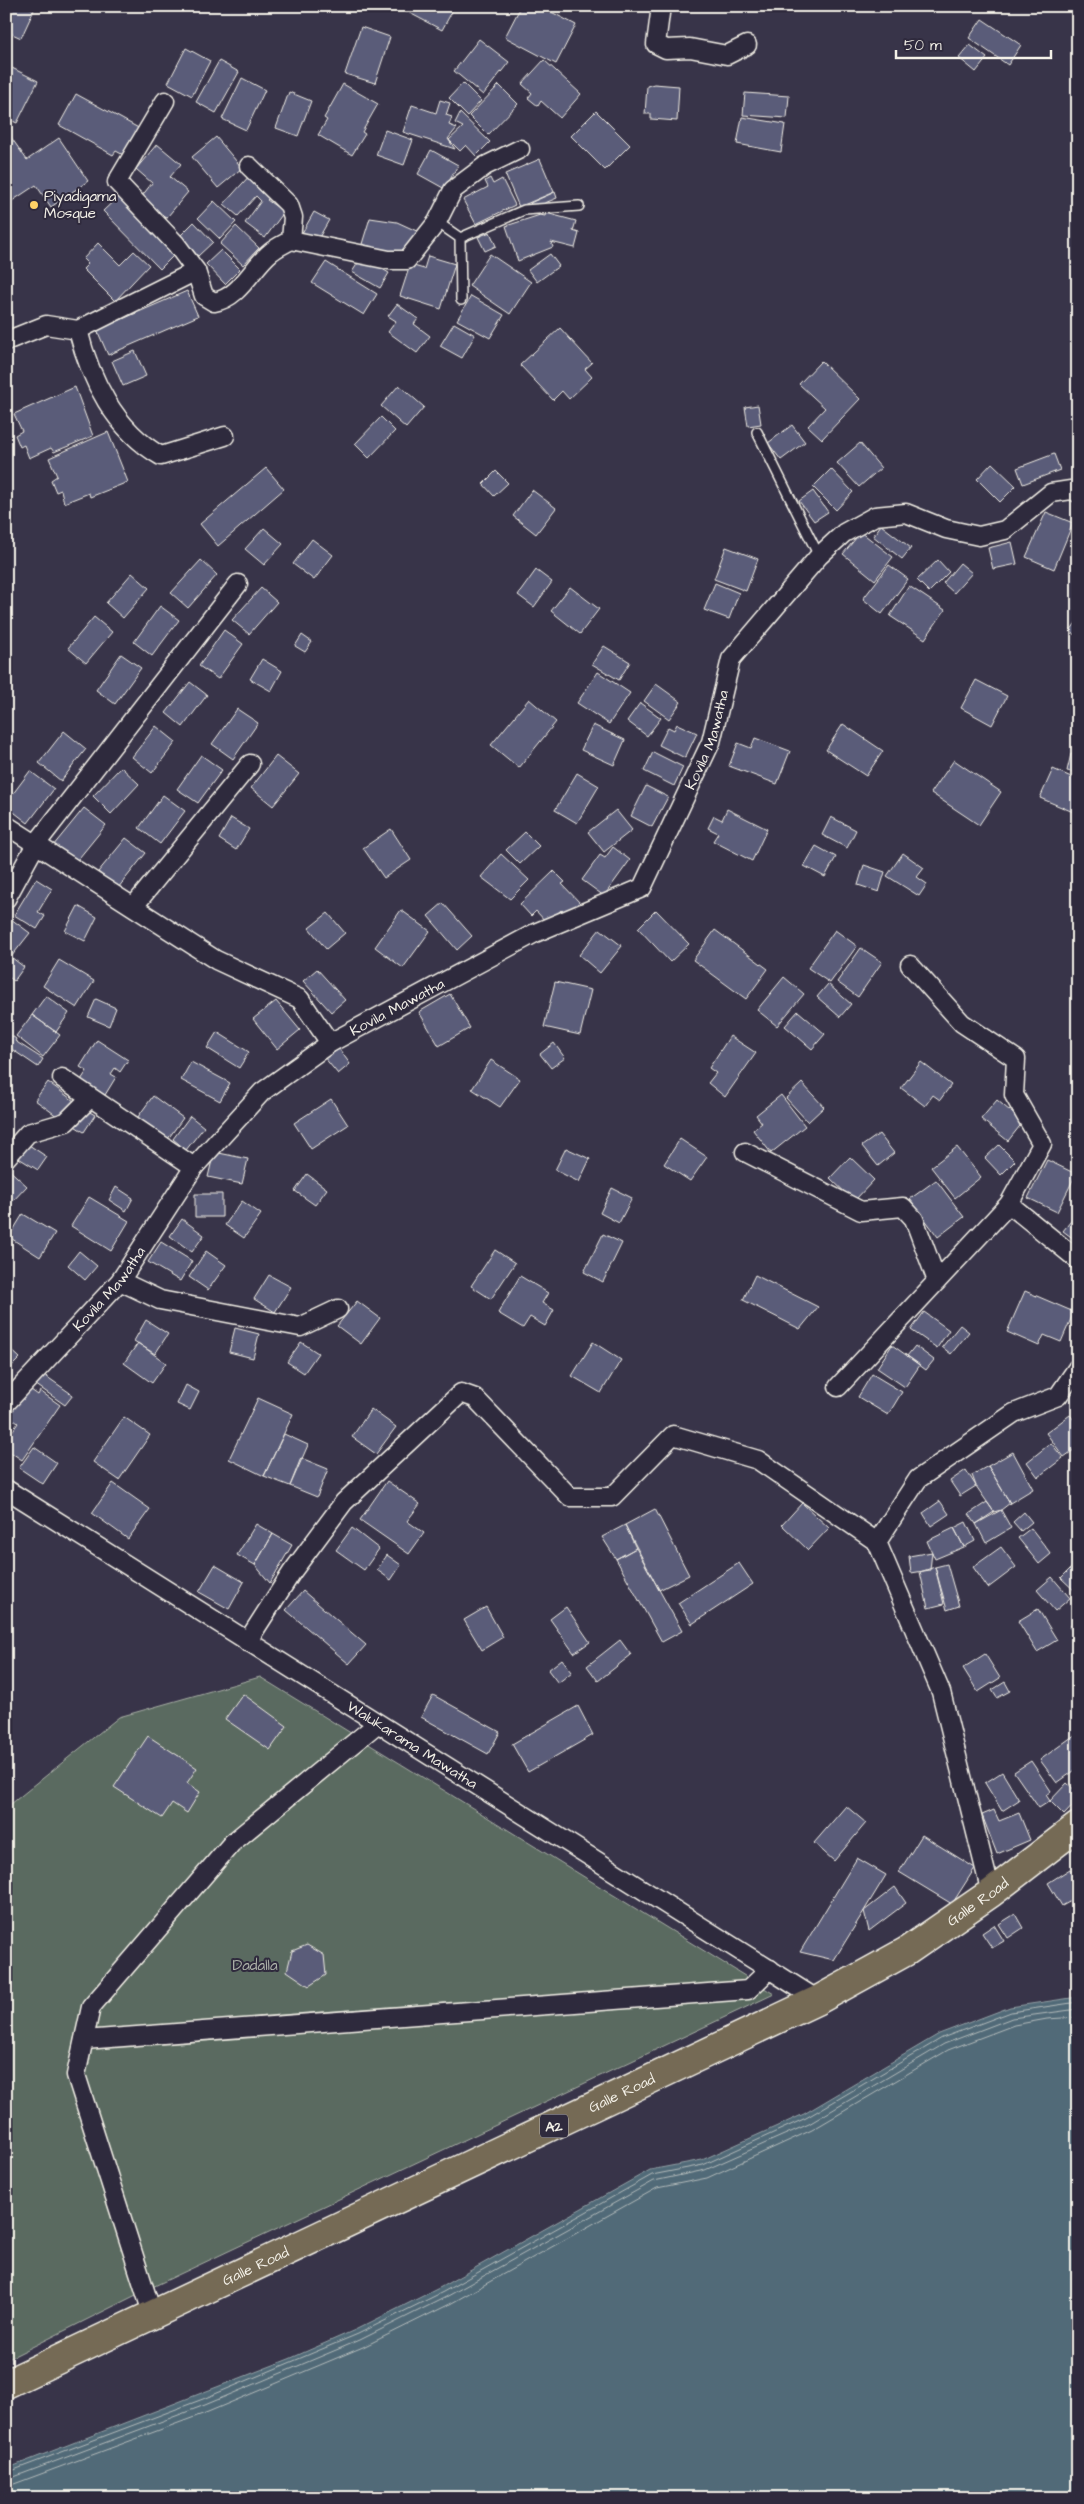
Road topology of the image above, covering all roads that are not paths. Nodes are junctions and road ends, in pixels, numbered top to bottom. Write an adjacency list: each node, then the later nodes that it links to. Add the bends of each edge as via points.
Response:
1 (661, 6): 2 (street, via 656,44 666,49 690,48 727,56)
2 (747, 45)
3 (165, 101): 10 (street, via 117,182 176,244)
4 (520, 149): 7 (street, via 485,166 454,190)
5 (249, 166): 9 (street, via 289,205 293,217)
6 (579, 206): 8 (lane, via 524,210)
7 (436, 222): 8 (lane); 9 (street, via 407,260 389,260)
8 (460, 238): 11 (lane)
9 (291, 240): 10 (street, via 270,252 243,284 223,301 214,302 204,296)
10 (196, 271): 12 (street)
11 (461, 300)
12 (78, 330): 13 (street, via 46,326); 15 (street, via 86,362 103,397 143,446 161,456)
13 (6, 341)
14 (757, 432): 17 (lane)
15 (225, 436)
16 (1078, 493): 17 (street, Kovila Mawatha, via 1071,490 1051,493 1005,530 979,536 906,513 875,516 844,533)
17 (819, 556): 25 (street, Kovila Mawatha, via 731,659 711,742 642,888 535,933)
18 (238, 584): 21 (street)
19 (250, 764): 23 (street)
20 (6, 825): 21 (street)
21 (36, 844): 22 (street); 23 (street)
22 (6, 899)
23 (134, 906): 25 (street, via 216,960 300,999)
24 (910, 965): 31 (street, via 962,1023 1016,1059 1014,1095 1042,1144)
25 (330, 1043): 30 (street, Kovila Mawatha, via 262,1092)
26 (62, 1078): 27 (street)
27 (90, 1098): 29 (street, via 66,1122 28,1133); 30 (street)
28 (745, 1152): 34 (street, via 861,1211 903,1207 914,1219)
29 (6, 1158)
30 (194, 1167): 33 (street, Kovila Mawatha)
31 (1009, 1204): 32 (street); 34 (street)
32 (1078, 1260)
33 (120, 1281): 35 (street, via 160,1300 300,1327); 38 (street, Kovila Mawatha)
34 (938, 1281): 37 (street)
35 (338, 1309)
36 (1078, 1367): 40 (street, via 1058,1396 1014,1414 918,1479)
37 (838, 1387)
38 (6, 1402)
39 (6, 1489): 41 (street, Walukarama Mawatha)
40 (877, 1542): 41 (street, via 758,1460 673,1436 612,1496 570,1497 475,1398 461,1393 344,1502 292,1572); 44 (street, via 941,1692)
41 (247, 1642): 42 (street, Walukarama Mawatha)
42 (377, 1724): 45 (street, Walukarama Mawatha); 47 (street, via 232,1843 91,2007)
43 (1078, 1826): 44 (highway, Galle Road / A2)
44 (991, 1893): 46 (highway, Galle Road / A2, via 907,1951)
45 (770, 1969): 46 (street, Walukarama Mawatha); 47 (street, via 748,1990)
46 (818, 2000): 48 (highway, Galle Road / A2)
47 (84, 2040): 48 (street, via 76,2075)
48 (153, 2316): 49 (highway, Galle Road / A2)
49 (6, 2384)

